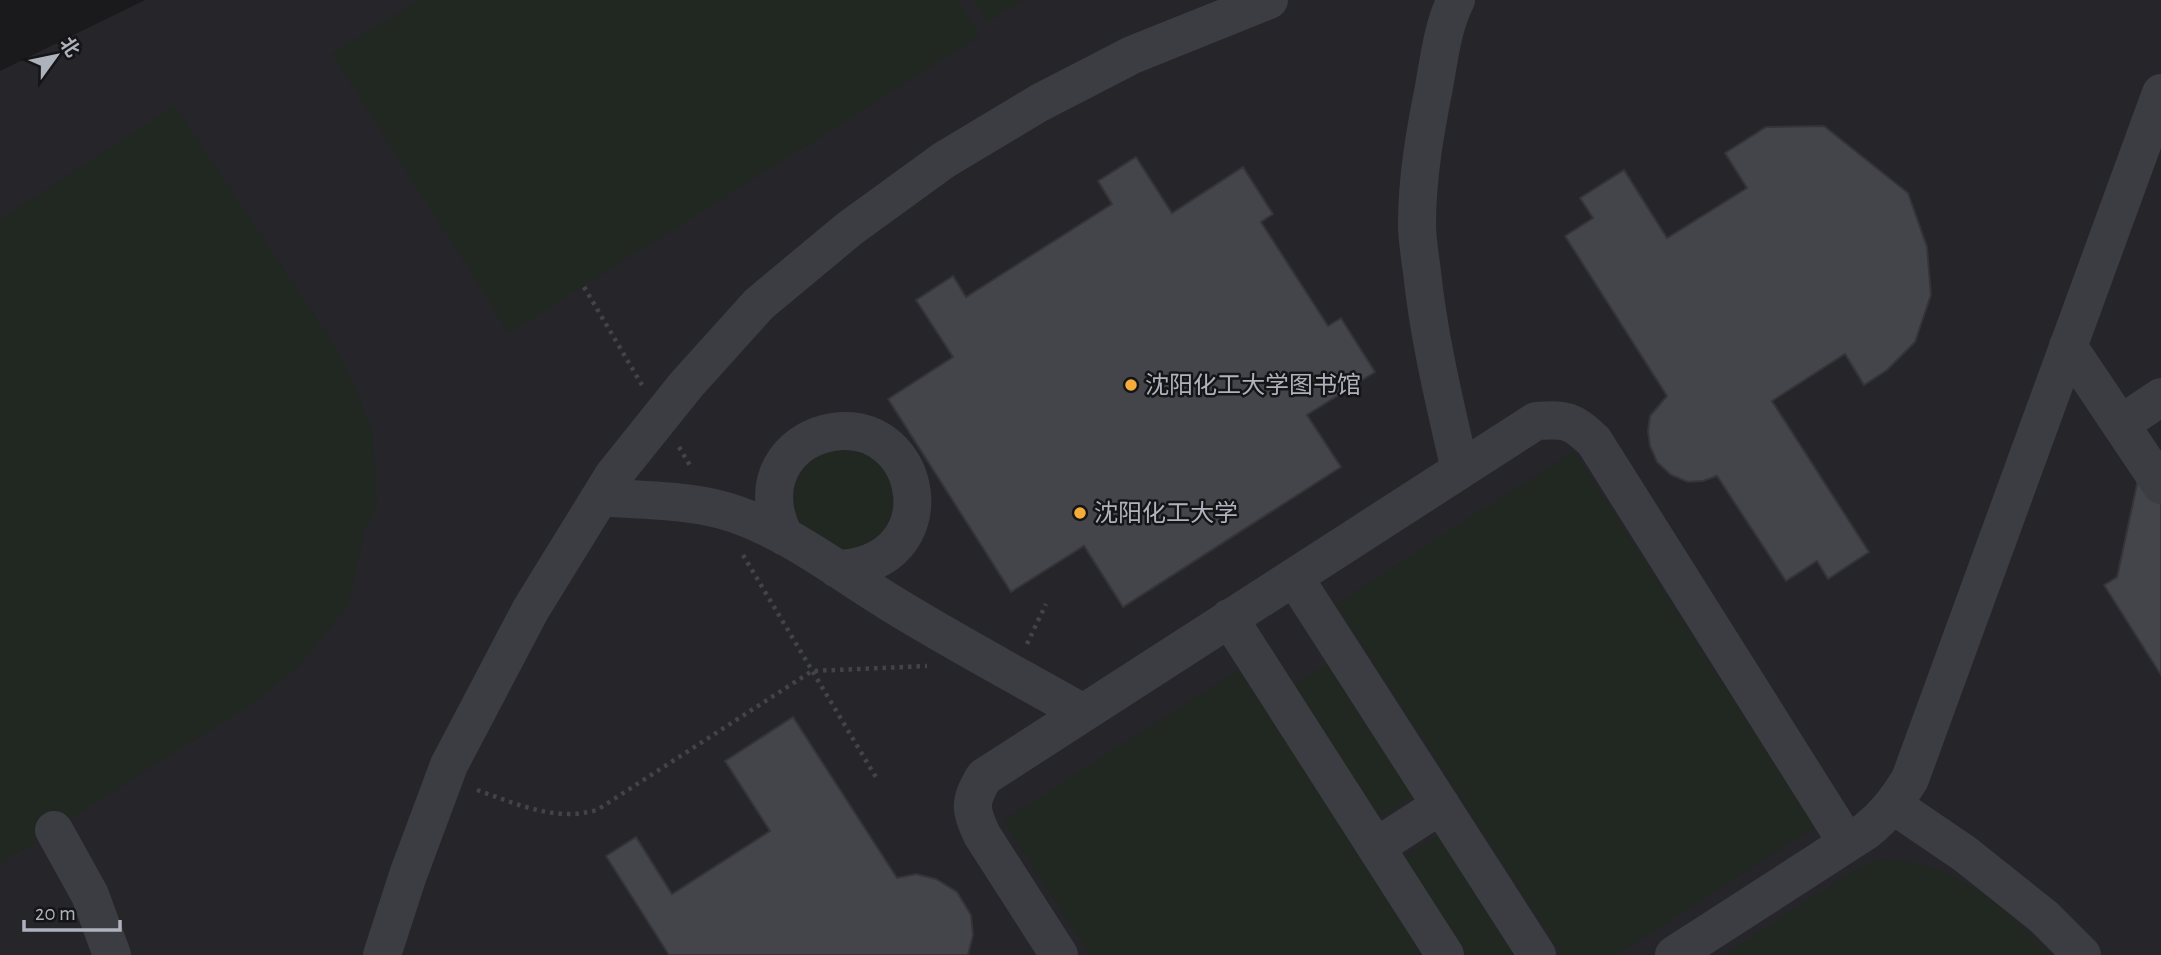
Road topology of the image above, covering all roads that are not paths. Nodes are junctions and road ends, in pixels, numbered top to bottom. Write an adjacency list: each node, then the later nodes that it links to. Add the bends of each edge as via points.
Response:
1 (1269, 0): 10 (street, via 1132,55 1039,103 944,160 849,229 759,304 686,385)
2 (1457, 0): 8 (street, via 1429,111 1417,226 1429,323)
3 (2161, 93): 4 (street)
4 (2154, 144): 5 (street)
5 (2068, 346): 7 (street); 17 (street, via 1910,779)
6 (2161, 397): 7 (street)
7 (2120, 424): 9 (street)
8 (1460, 470): 13 (street); 19 (street, via 1536,421 1558,419 1578,425 1594,441)
9 (2161, 485)
10 (600, 497): 11 (street, via 720,509); 22 (street, via 531,609 449,765)
11 (785, 537): 12 (street); 12 (street, via 774,508 775,484 784,462 800,444 821,433 869,434 903,464 912,485 913,508 895,548 877,561)
12 (837, 569): 15 (street)
13 (1294, 577): 14 (street); 16 (street)
14 (1229, 618): 15 (street); 20 (street)
15 (1083, 713): 23 (street, via 984,777 974,794 973,814 982,835)
16 (1441, 805): 20 (street); 25 (street)
17 (1893, 805): 19 (street, via 1884,817); 27 (street, via 1965,854)
18 (54, 830): 21 (street, via 90,895)
19 (1847, 843): 26 (street)
20 (1376, 847): 24 (street)
21 (112, 955)
22 (382, 955)
23 (1059, 955)
24 (1445, 955)
25 (1537, 955)
26 (1674, 955)
27 (2082, 955)

